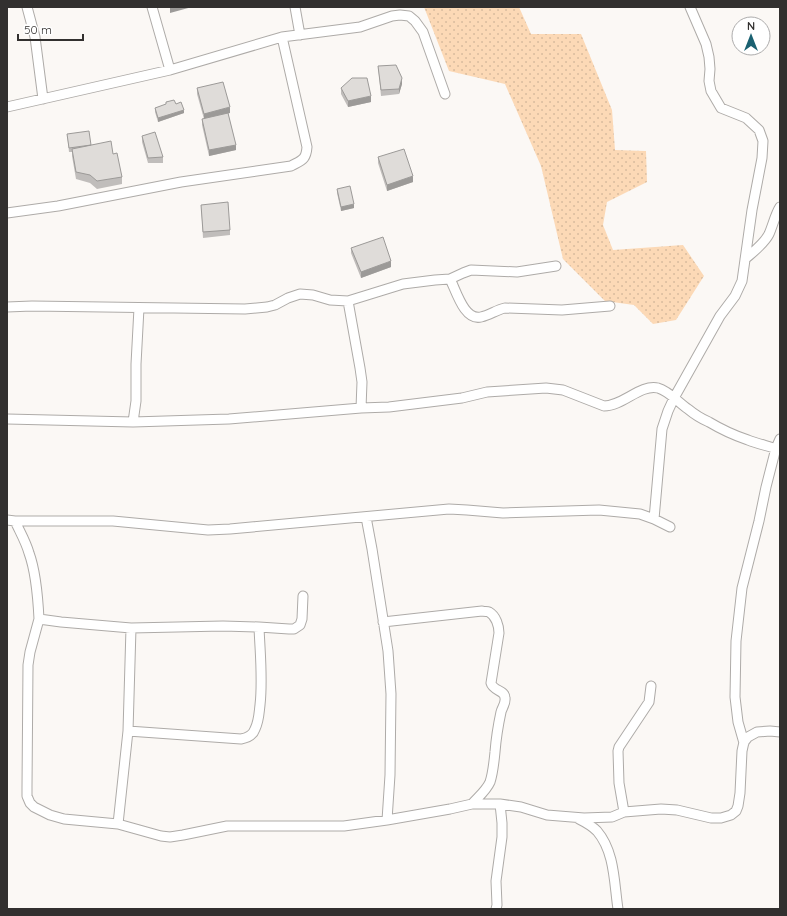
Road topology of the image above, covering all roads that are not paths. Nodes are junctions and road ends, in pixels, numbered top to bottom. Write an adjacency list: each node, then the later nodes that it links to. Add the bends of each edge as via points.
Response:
1 (27, 7): 9 (street, via 35,36)
2 (152, 7): 7 (street)
3 (294, 7): 5 (street)
4 (690, 7): 13 (street, via 706,44 711,91 721,108 746,118 759,130 763,141)
5 (300, 35): 6 (street); 8 (street, via 360,27 396,15 409,16 423,32)
6 (282, 37): 7 (street); 12 (street, via 307,147 305,158 302,160 291,166 181,182 58,206)
7 (170, 70): 9 (street)
8 (445, 94)
9 (43, 99): 10 (street)
10 (7, 107)
11 (780, 207): 13 (street, via 769,235)
12 (7, 213)
13 (745, 260): 20 (street, via 742,281 735,296 720,316)
14 (556, 266): 15 (street, via 517,272 471,270)
15 (450, 279): 16 (street, via 403,284); 17 (street, via 462,305 474,317 482,317 505,308 562,310)
16 (348, 301): 19 (street, via 300,294 275,305 245,309); 21 (street, via 362,382)
17 (610, 306)
18 (7, 307): 19 (street)
19 (140, 308): 23 (street)
20 (674, 398): 21 (street, via 659,388 649,388 615,404 604,406 563,390 546,388 487,392 410,405); 25 (street, via 708,422 746,440); 27 (street, via 662,429)
21 (361, 408): 23 (street, via 229,419)
22 (7, 419): 23 (street)
23 (133, 422)
24 (780, 439): 25 (street)
25 (778, 449): 38 (street, via 766,487 742,588 736,641 735,696)
26 (366, 517): 27 (street, via 449,510 503,513 600,510 640,514); 28 (street, via 208,530 113,521); 32 (street)
27 (654, 519): 29 (street)
28 (11, 521): 31 (street, via 24,539 30,554)
29 (670, 526)
30 (303, 596): 33 (street, via 302,619 297,628)
31 (39, 619): 34 (street); 44 (street, via 28,665 27,796 34,807 50,815 64,819)
32 (383, 622): 39 (street, via 482,611 494,616 500,633 491,683 504,694 505,700 497,729 489,783); 43 (street, via 391,694)
33 (259, 627): 34 (street); 36 (street, via 259,715 255,729 249,737 241,739)
34 (131, 628): 36 (street)
35 (651, 686): 41 (street, via 649,702 620,744 618,751 619,782)
36 (128, 731): 44 (street)
37 (780, 732): 38 (street, via 757,732)
38 (744, 743): 41 (street, via 738,806 731,815 710,818 661,809)
39 (472, 804): 40 (street); 43 (street)
40 (500, 804): 42 (street, via 547,815); 45 (street, via 502,837 496,881)
41 (624, 812): 42 (street, via 612,817)
42 (576, 818): 46 (street, via 597,831 610,854)
43 (387, 820): 44 (street, via 344,826 227,826 170,837)
44 (118, 824)
45 (496, 909)
46 (618, 909)

